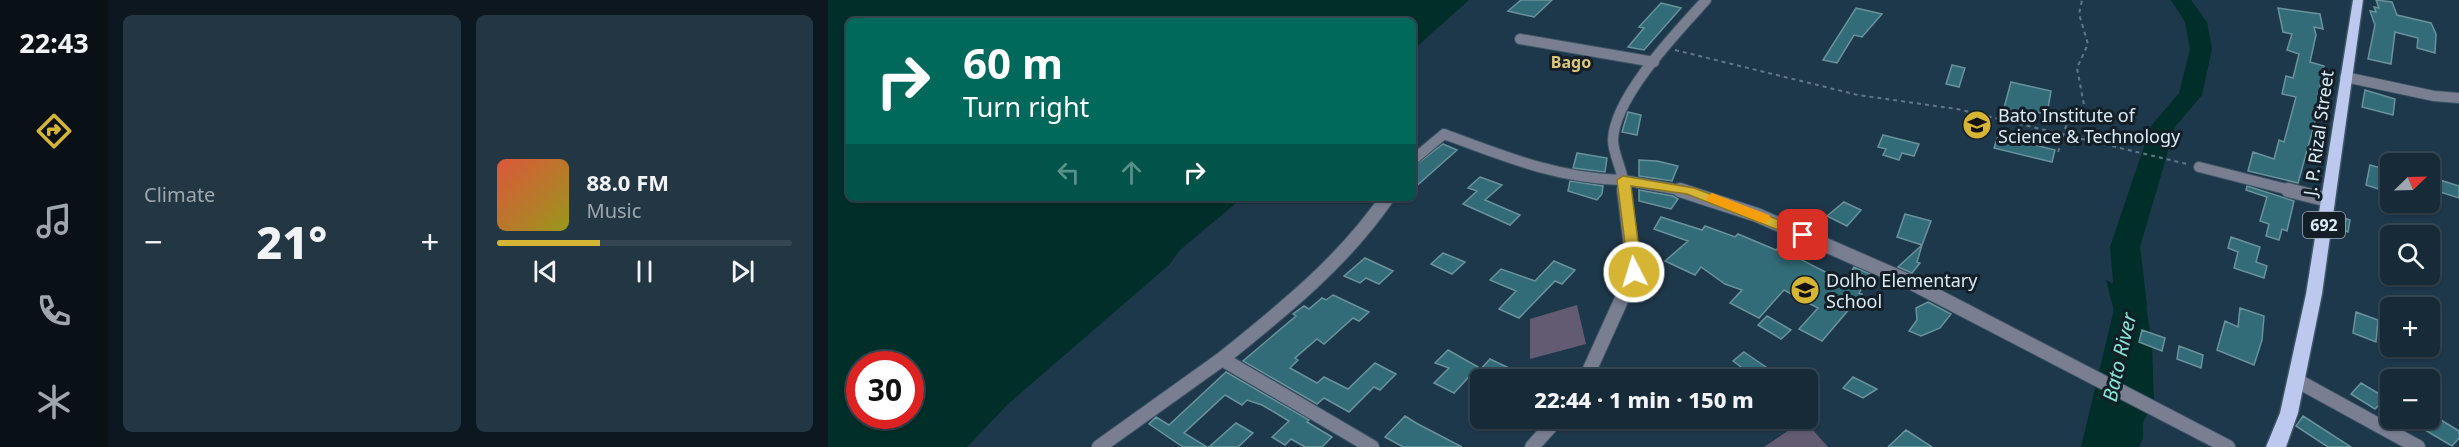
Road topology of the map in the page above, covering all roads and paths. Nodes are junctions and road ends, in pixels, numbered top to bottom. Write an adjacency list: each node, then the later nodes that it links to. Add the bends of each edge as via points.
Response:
1 (1706, 0): 5 (street)
2 (2082, 0): 9 (path, via 2079,14 2088,44 2075,69 2084,92 2084,105 2067,123)
3 (2358, 0): 7 (main road, J. P. Rizal Street / 692)
4 (1520, 39): 6 (street)
5 (1665, 48): 6 (street); 9 (path, via 1858,95 1957,109)
6 (1654, 62): 13 (street, via 1621,108 1612,139)
7 (2345, 77): 8 (street); 14 (main road, J. P. Rizal Street / 692)
8 (2459, 98)
9 (2062, 135): 10 (path); 12 (path)
10 (2058, 152)
11 (1416, 157): 13 (street, via 1444,134 1562,176)
12 (2199, 167): 14 (street)
13 (1623, 180): 17 (street, via 1634,272); 23 (street, via 1690,190 1718,199 1857,256)
14 (2328, 200): 18 (main road, J. P. Rizal Street / 692)
15 (1385, 201): 16 (street, via 1331,268)
16 (1222, 359): 20 (street); 21 (street)
17 (1590, 369)
18 (2296, 380): 24 (main road, J. P. Rizal Street / 692); 25 (street)
19 (1548, 429): 22 (street)
20 (1099, 447)
21 (1372, 447)
22 (1532, 447)
23 (2228, 447)
24 (2276, 447)
25 (2418, 447)

